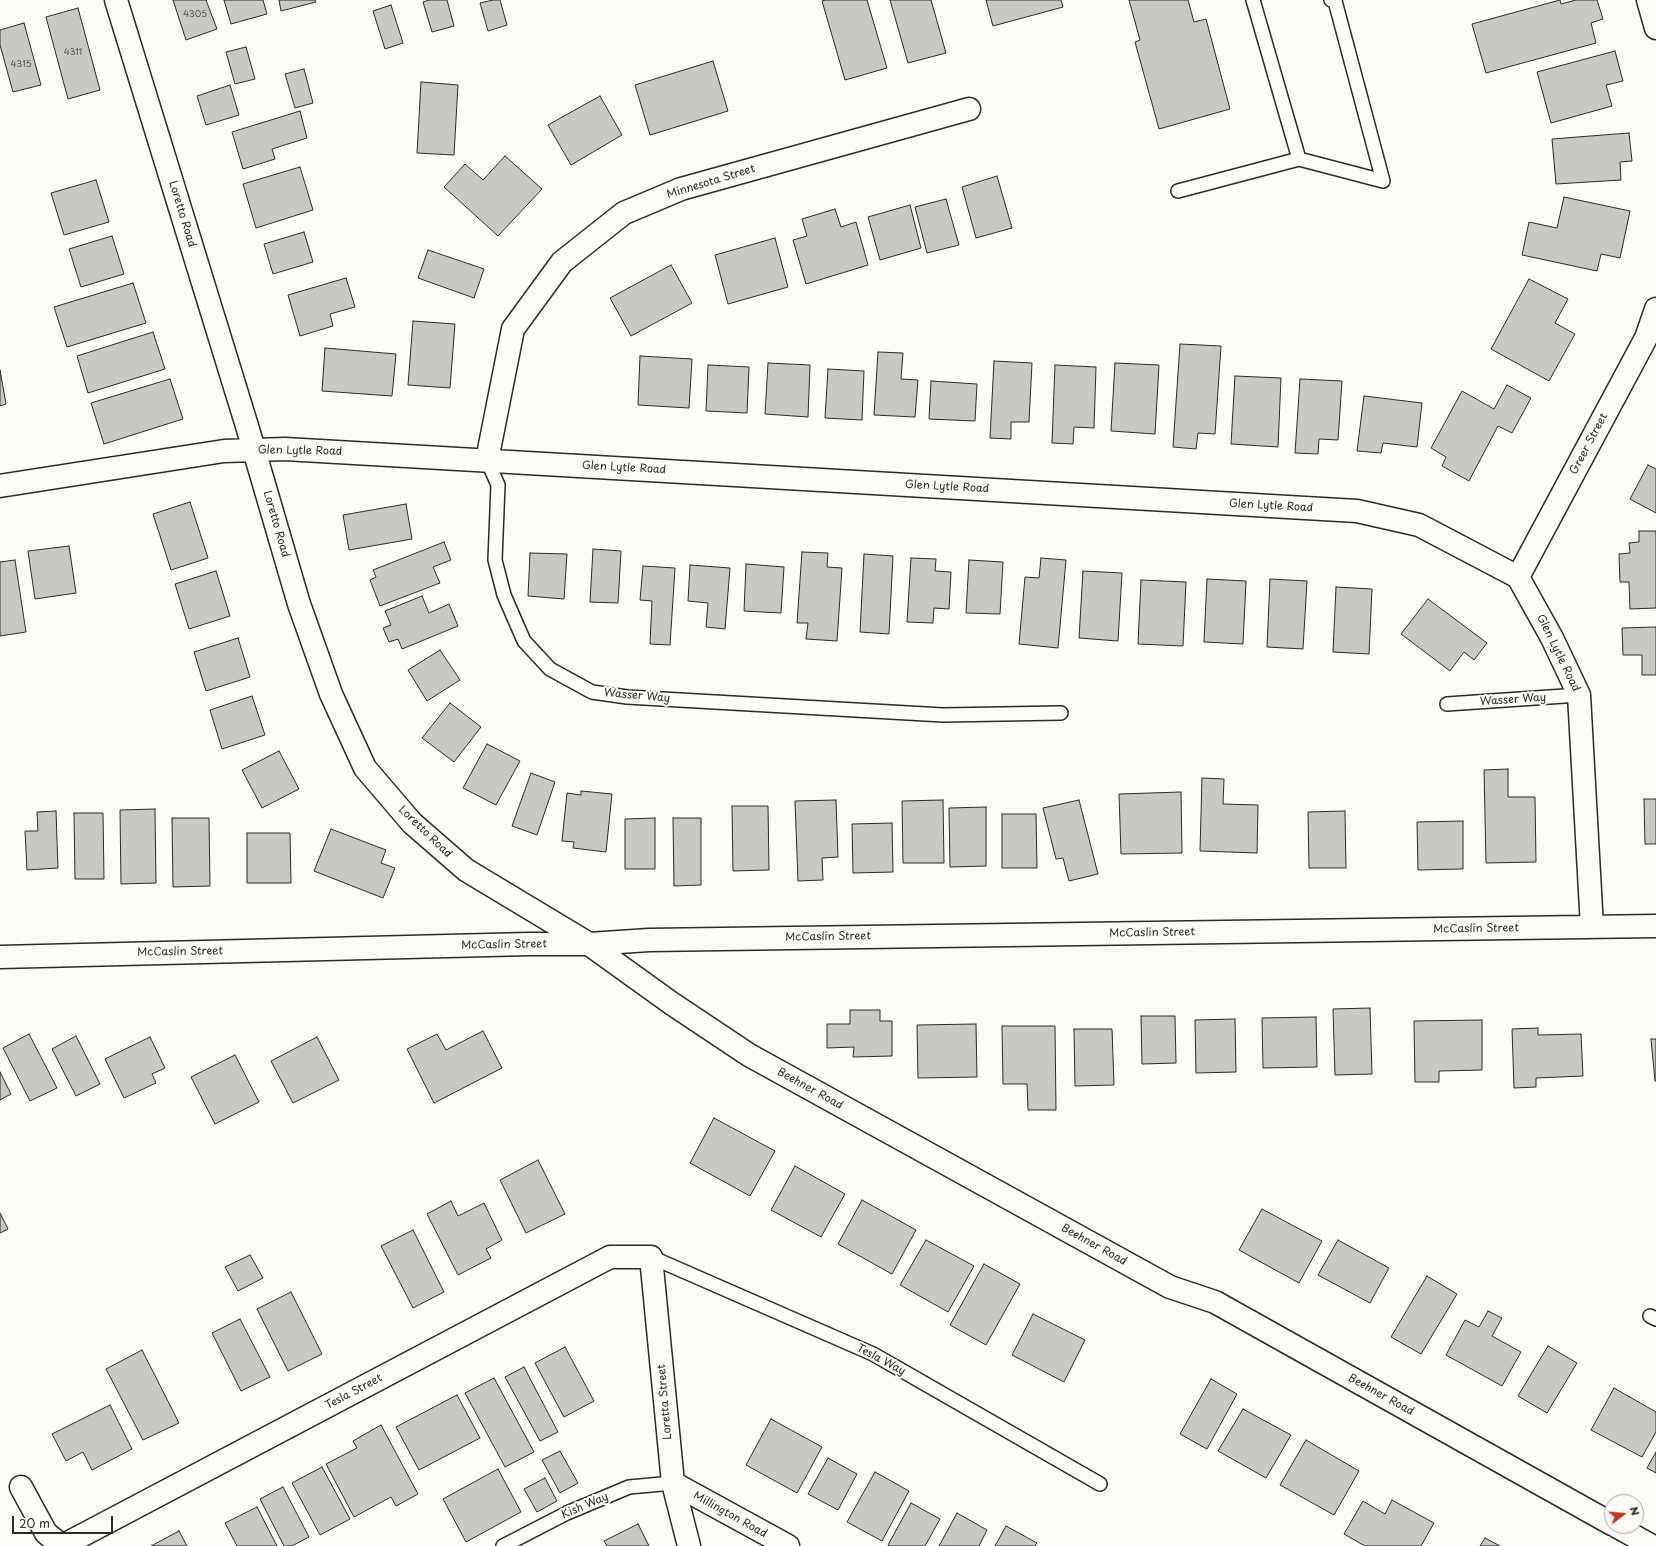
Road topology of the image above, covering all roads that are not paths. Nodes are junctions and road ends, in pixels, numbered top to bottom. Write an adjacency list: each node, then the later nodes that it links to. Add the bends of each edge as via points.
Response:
1 (116, 0): 10 (street, Loretto Road)
2 (1253, 0): 7 (lane)
3 (1331, 0): 7 (lane, via 1335,1 1383,181)
4 (1648, 0): 5 (street)
5 (1656, 28)
6 (969, 109): 11 (street, Minnesota Street, via 682,189 624,213 562,262 513,329)
7 (1299, 159): 8 (lane)
8 (1178, 191)
9 (1656, 309): 13 (street, Greer Street, via 1646,338)
10 (254, 450): 11 (street, Glen Lytle Road, via 285,448); 12 (street, Glen Lytle Road, via 224,451); 19 (street, Loretto Road, via 302,612 331,694 365,768 412,823 466,870)
11 (487, 460): 13 (street, Glen Lytle Road, via 1357,511 1419,525); 16 (lane, Wasser Way, via 498,485 495,560 504,595 524,641 550,669 592,692 627,697 943,715)
12 (0, 486)
13 (1518, 577): 14 (street, Glen Lytle Road, via 1552,638)
14 (1579, 695): 15 (lane, Wasser Way); 18 (street, Glen Lytle Road)
15 (1447, 704)
16 (1061, 713)
17 (1656, 926): 18 (street, McCaslin Street)
18 (1592, 927): 19 (street, McCaslin Street, via 649,940)
19 (589, 944): 20 (street, McCaslin Street); 25 (street, Beehner Road, via 749,1055 1170,1286 1215,1302)
20 (0, 957)
21 (651, 1257): 22 (street, Loretta Street); 23 (lane, Tesla Way, via 873,1354); 27 (street, Tesla Street, via 610,1258)
22 (673, 1483): 28 (lane, Kish Way, via 629,1487 566,1513); 29 (street, Loretta Street); 30 (street, Millington Road)
23 (1100, 1484)
24 (21, 1487): 27 (street, via 46,1533)
25 (1604, 1520)
26 (1630, 1534): 31 (street)
27 (62, 1546)
28 (503, 1546)
29 (689, 1546)
30 (788, 1546)
31 (1652, 1546)

